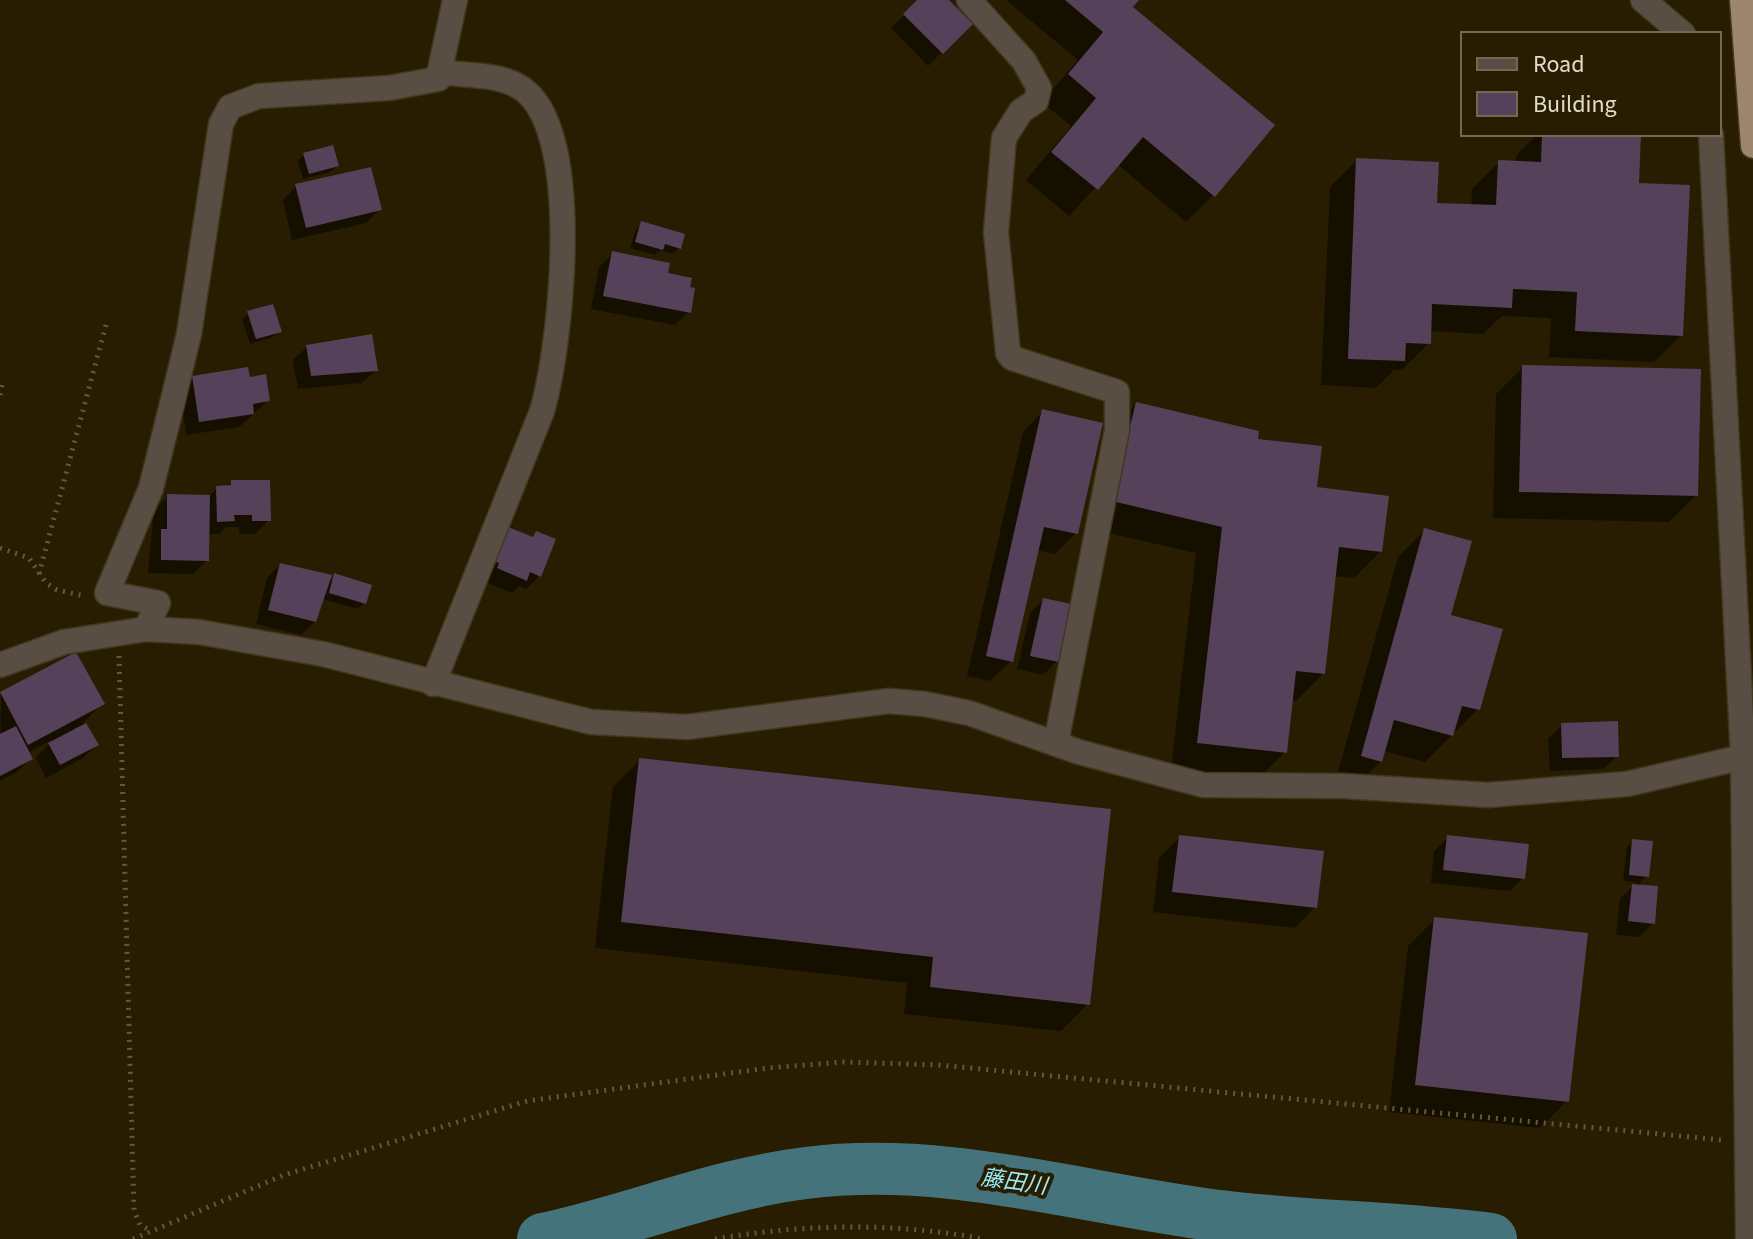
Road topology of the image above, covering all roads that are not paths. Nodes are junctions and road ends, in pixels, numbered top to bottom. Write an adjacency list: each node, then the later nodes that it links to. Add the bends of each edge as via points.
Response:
1 (455, 0): 6 (street)
2 (969, 0): 12 (street, via 1024,61 1039,88 1036,101 1021,111 1004,138 996,232 1008,353 1117,392 1118,400 1117,430)
3 (1643, 0): 5 (street)
4 (1742, 0): 8 (highway)
5 (1681, 32)
6 (440, 72): 9 (street, via 438,79 403,86 259,96 240,101 225,114 186,348 151,488 107,593 158,603); 11 (street, via 506,81 535,101 557,168 562,292 553,374 542,411)
7 (1711, 136): 13 (street)
8 (1753, 146)
9 (146, 629): 10 (street, via 64,642); 11 (street, via 199,632 323,654)
10 (0, 665)
11 (433, 684): 12 (street, via 591,722 645,727 687,727 901,702 969,713)
12 (1056, 743): 13 (street, via 1203,785 1488,795 1627,784)
13 (1743, 757): 14 (street)
14 (1748, 1239)

